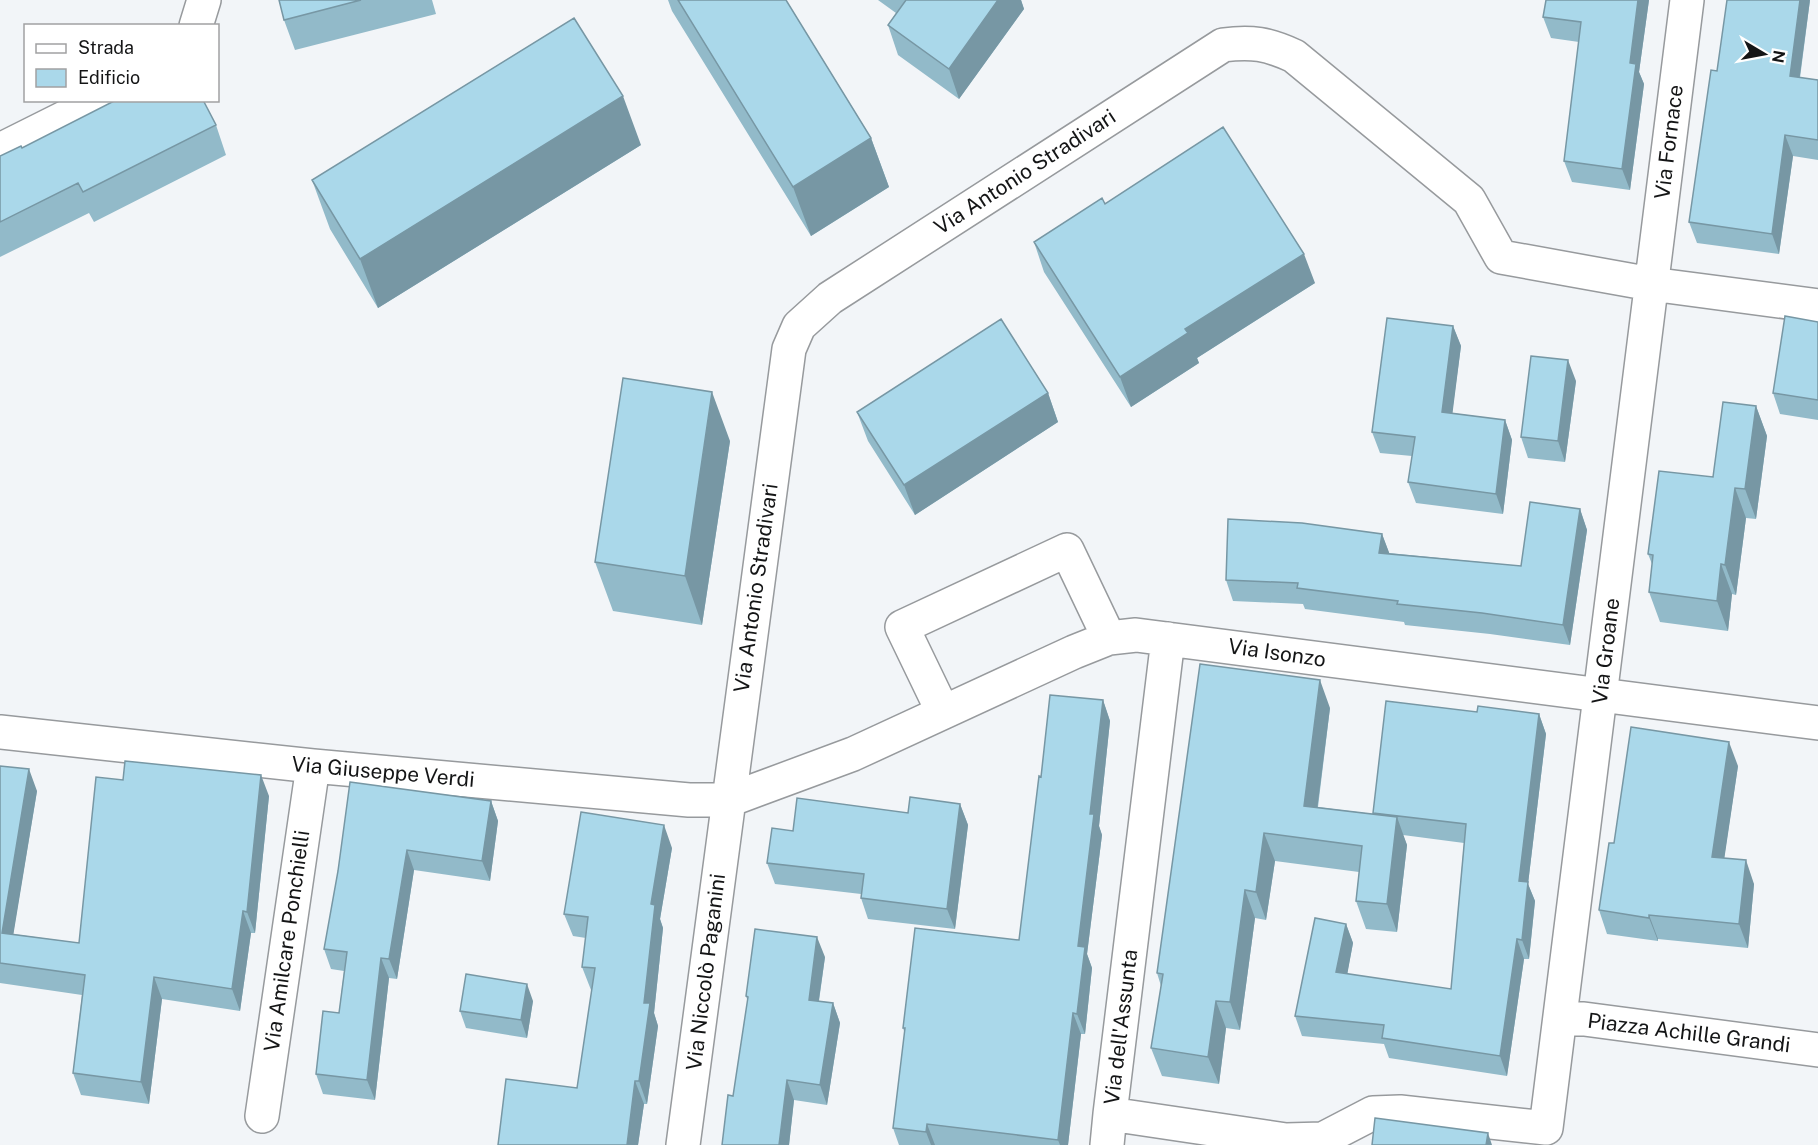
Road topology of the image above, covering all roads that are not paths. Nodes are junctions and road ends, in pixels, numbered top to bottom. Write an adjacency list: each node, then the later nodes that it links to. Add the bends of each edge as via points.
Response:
1 (204, 0): 3 (street)
2 (1687, 0): 6 (street, Via Fornace)
3 (197, 24)
4 (96, 102): 5 (street)
5 (0, 150)
6 (1651, 284): 7 (street); 10 (street, Via Groane); 16 (street, Via Antonio Stradivari, via 1501,258 1469,200 1294,56 1271,45 1223,45 830,298 799,326 789,349)
7 (1818, 306)
8 (1109, 638): 9 (street, Via Isonzo, via 1136,635); 11 (street, Via Isonzo); 11 (street, via 1067,550 902,627)
9 (1168, 639): 10 (street, Via Isonzo); 20 (street, Via dell'Assunta)
10 (1600, 696): 12 (street, Via Isonzo); 17 (street, Via Groane)
11 (943, 712): 15 (street, Via Isonzo, via 853,754)
12 (1818, 723)
13 (0, 732): 14 (street, Via Giuseppe Verdi)
14 (313, 766): 16 (street, Via Giuseppe Verdi, via 690,800); 19 (street, Via Amilcare Ponchielli)
15 (765, 787): 16 (street, Via Giuseppe Verdi)
16 (729, 800): 22 (street, Via Niccolò Paganini)
17 (1560, 1019): 18 (street, Piazza Achille Grandi, via 1584,1018); 21 (street, Via dell'Assunta)
18 (1818, 1050)
19 (262, 1116)
20 (1108, 1130): 21 (street, Via dell'Assunta, via 1323,1139 1373,1113 1400,1112)
21 (1551, 1137)
22 (683, 1145)

